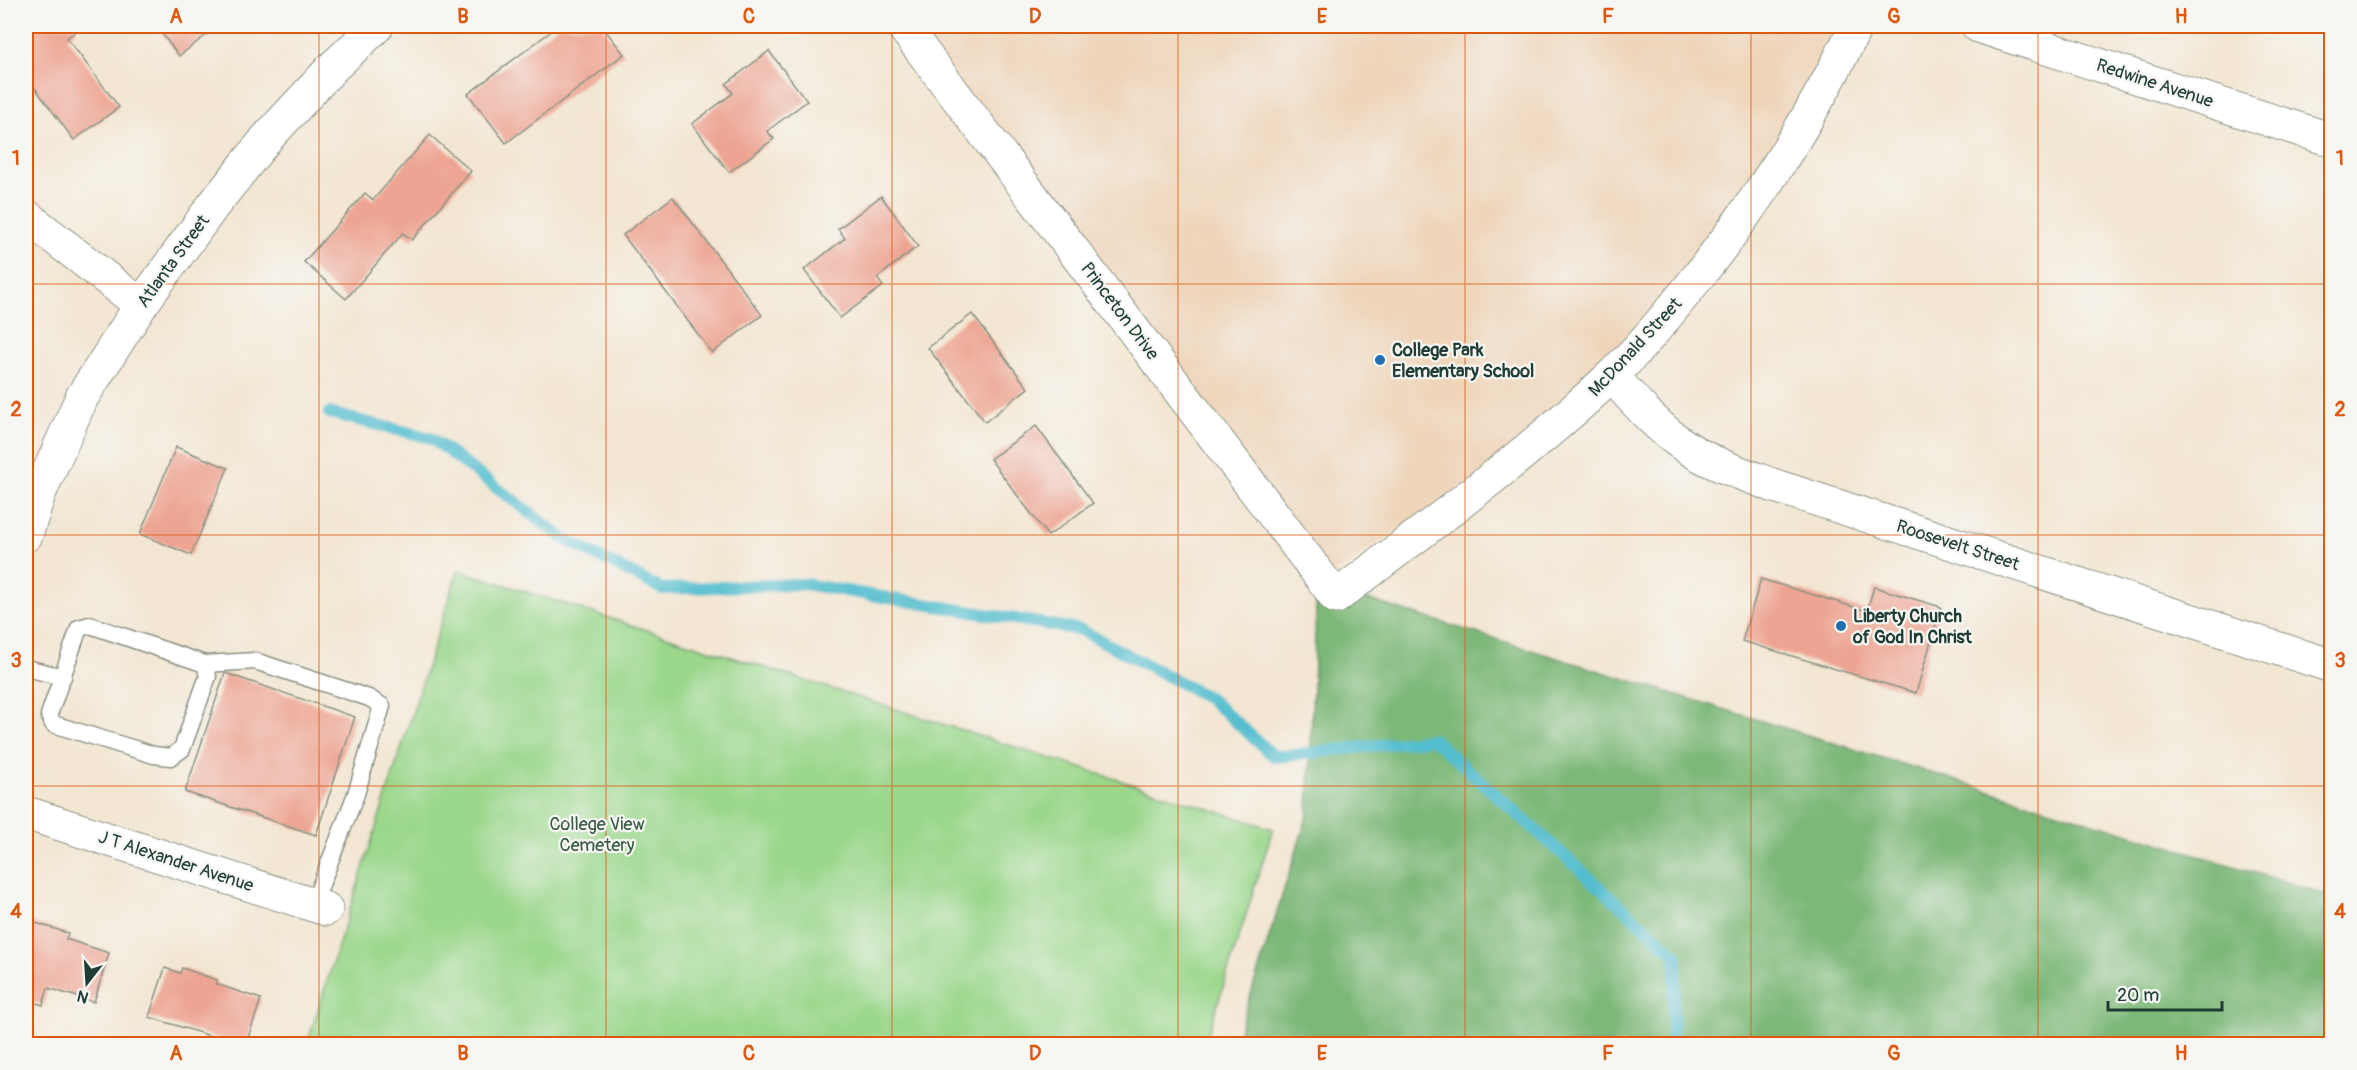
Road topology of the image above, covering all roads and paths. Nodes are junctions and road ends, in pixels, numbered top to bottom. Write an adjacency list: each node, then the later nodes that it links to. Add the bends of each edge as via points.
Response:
1 (377, 26): 7 (street, Atlanta Street, via 267,138)
2 (903, 26): 10 (street, Princeton Drive)
3 (1856, 26): 8 (street, McDonald Street, via 1805,123 1763,191 1664,319)
4 (1978, 26): 5 (street, Redwine Avenue)
5 (2331, 140)
6 (26, 216): 7 (street)
7 (141, 305): 9 (street, Atlanta Street, via 82,397 39,494)
8 (1612, 376): 10 (street, McDonald Street, via 1494,477); 12 (street, Roosevelt Street, via 1645,413 1680,443 1731,469)
9 (26, 535)
10 (1336, 597)
11 (205, 664): 14 (lane, via 90,625 79,628); 14 (lane, via 208,676 182,749 171,757 53,724 49,715); 16 (lane, via 255,662 369,698 382,706)
12 (2331, 666)
13 (26, 668): 14 (lane)
14 (63, 677)
15 (26, 813): 16 (street, J T Alexander Avenue)
16 (320, 907)

